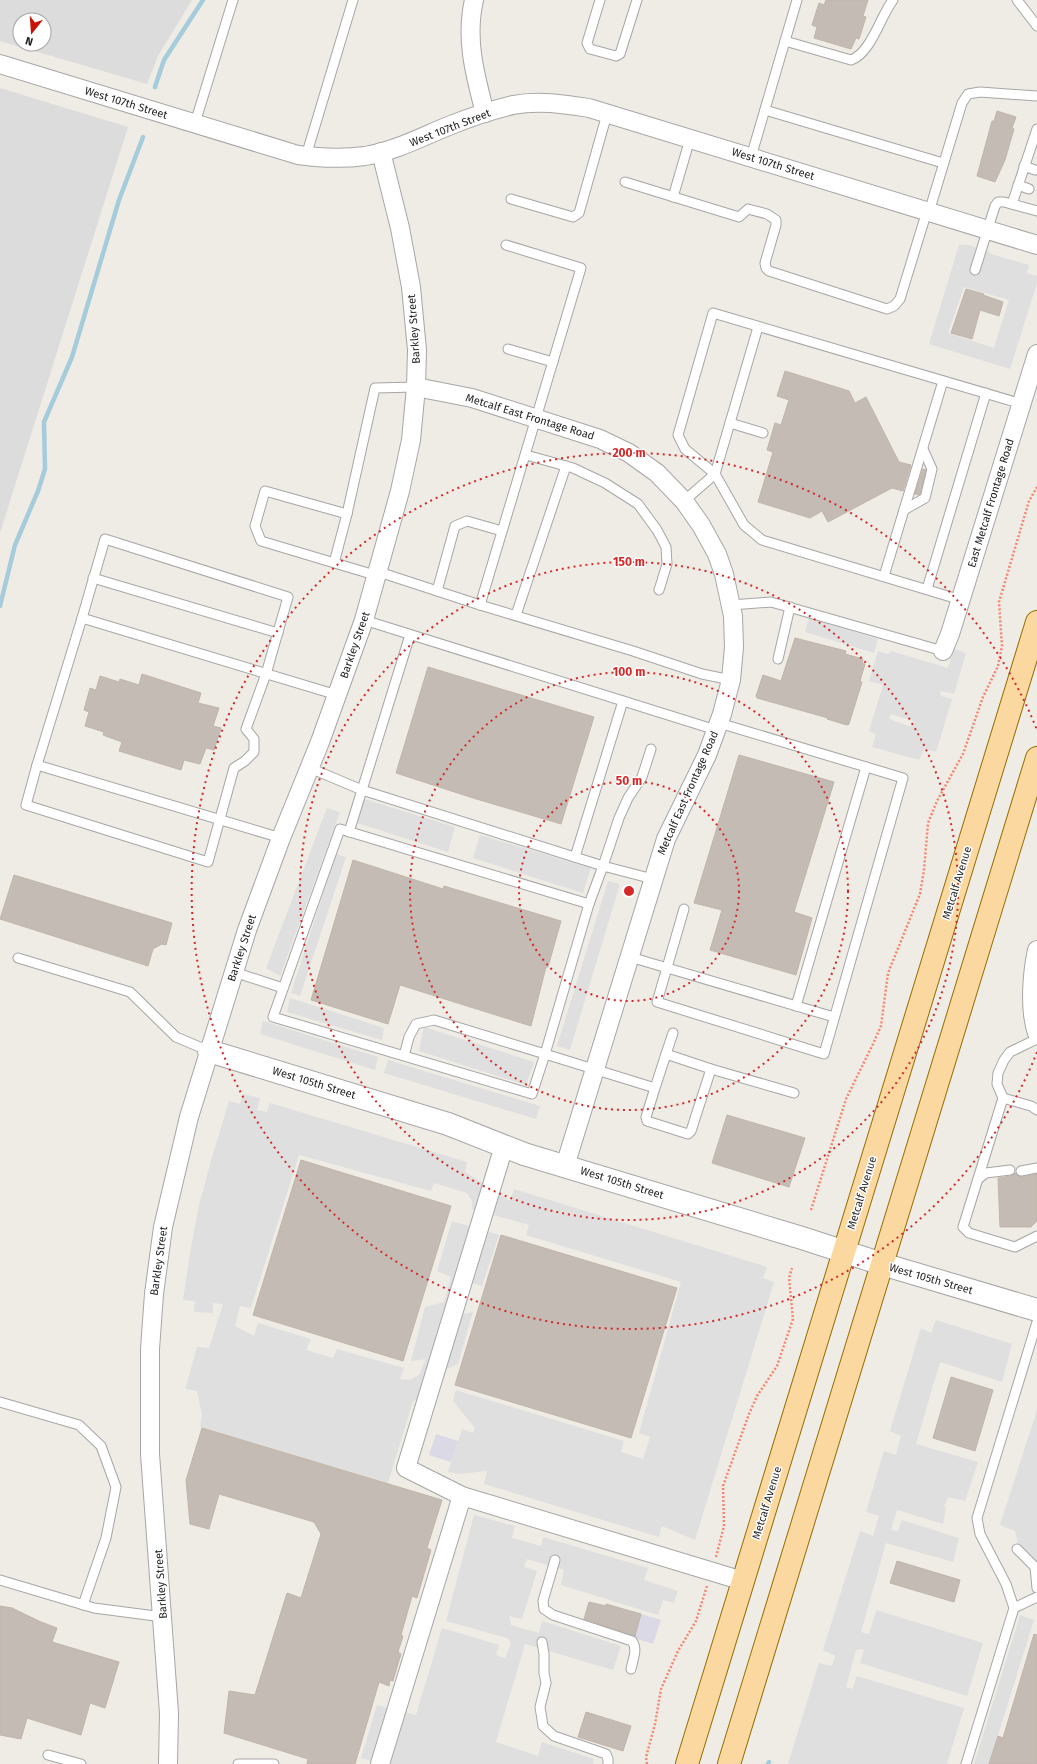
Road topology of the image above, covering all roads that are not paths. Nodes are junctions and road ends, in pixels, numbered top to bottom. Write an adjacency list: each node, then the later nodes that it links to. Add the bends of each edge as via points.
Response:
1 (233, 0): 16 (lane)
2 (353, 0): 21 (lane)
3 (474, 0): 14 (street, via 471,13 471,56)
4 (600, 0): 5 (lane, via 587,43 590,48 616,56 620,54)
5 (637, 0)
6 (798, 0): 10 (lane)
7 (893, 0): 10 (lane, via 859,58 851,60)
8 (1017, 0): 9 (lane)
9 (1037, 26)
10 (786, 41): 13 (lane)
11 (0, 64): 16 (street, West 107th Street)
12 (1037, 96): 23 (lane, via 980,92 968,94 962,103)
13 (765, 110): 22 (lane); 23 (lane)
14 (485, 113): 15 (street, West 107th Street, via 514,105 548,103 589,108); 19 (street, West 107th Street, via 410,143)
15 (607, 114): 18 (street, West 107th Street); 30 (lane, via 579,213 572,217)
16 (195, 123): 21 (street, West 107th Street)
17 (1037, 129): 20 (lane)
18 (690, 139): 22 (street, West 107th Street); 29 (lane)
19 (380, 152): 21 (street, West 107th Street, via 339,158); 43 (street, Barkley Street, via 412,287 417,350)
20 (1033, 152): 24 (lane)
21 (306, 156)
22 (751, 157): 33 (street, West 107th Street)
23 (943, 163): 33 (lane)
24 (1024, 166): 25 (lane); 27 (lane)
25 (1035, 170)
26 (625, 182): 29 (lane)
27 (1018, 185): 28 (lane); 31 (lane)
28 (1029, 189)
29 (673, 197): 33 (lane, via 738,217 748,209 773,217 776,225 765,263 769,271 887,309 900,299)
30 (511, 199)
31 (1012, 204): 32 (lane); 34 (lane, via 998,202)
32 (1037, 211)
33 (928, 212): 34 (street, West 107th Street)
34 (987, 229): 36 (street, West 107th Street); 37 (lane)
35 (506, 245): 41 (lane, via 581,268)
36 (1037, 245)
37 (975, 270)
38 (758, 327): 42 (lane); 47 (lane); 52 (lane, via 713,313 678,435 685,448)
39 (508, 349): 41 (lane)
40 (1037, 354): 45 (street, East Metcalf Frontage Road)
41 (553, 362): 46 (lane)
42 (944, 381): 44 (lane); 49 (lane)
43 (416, 387): 46 (street, Metcalf East Frontage Road, via 472,398); 55 (lane, via 375,388); 58 (street, Barkley Street, via 411,440)
44 (986, 393): 45 (lane); 61 (lane)
45 (1022, 404): 64 (street, East Metcalf Frontage Road)
46 (537, 418): 50 (lane); 53 (street, Metcalf East Frontage Road, via 600,439 629,453 657,473)
47 (730, 424): 48 (lane); 52 (lane)
48 (763, 433)
49 (923, 449): 54 (lane); 54 (lane, via 932,469 925,498)
50 (526, 455): 51 (lane); 56 (lane)
51 (566, 466): 62 (lane, via 605,483 638,504 658,530 666,547 667,564); 68 (lane)
52 (715, 474): 53 (lane); 59 (lane, via 744,525 762,540)
53 (684, 501): 66 (street, Metcalf East Frontage Road, via 717,554)
54 (904, 510): 59 (lane)
55 (347, 514): 57 (lane); 57 (lane, via 265,491 255,526 261,541)
56 (502, 531): 63 (lane, via 467,521 455,526); 65 (lane)
57 (334, 563): 58 (lane)
58 (378, 574): 63 (lane); 70 (street, Barkley Street)
59 (884, 576): 61 (lane)
60 (93, 578): 69 (lane); 72 (lane); 72 (lane, via 105,539 288,597)
61 (927, 589): 64 (lane)
62 (659, 590)
63 (437, 591): 65 (lane)
64 (961, 600): 74 (street, East Metcalf Frontage Road)
65 (480, 605): 68 (lane)
66 (731, 605): 67 (lane, via 771,602); 77 (street, Metcalf East Frontage Road, via 734,647)
67 (790, 607): 74 (lane); 75 (lane)
68 (516, 615): 77 (lane, via 702,674)
69 (82, 618): 76 (lane); 83 (lane)
70 (364, 620): 73 (lane); 78 (street, Barkley Street)
71 (1037, 622): 123 (main road, Metcalf Avenue)
72 (278, 633): 76 (lane)
73 (410, 635): 79 (lane); 86 (lane)
74 (943, 651)
75 (778, 659)
76 (266, 674): 78 (lane); 87 (lane, via 246,729 254,739 254,752 234,768)
77 (731, 680): 80 (street, Metcalf East Frontage Road)
78 (337, 696): 85 (street, Barkley Street)
79 (623, 701): 80 (lane); 90 (lane)
80 (717, 727): 84 (lane); 92 (street, Metcalf East Frontage Road, via 707,755 666,839)
81 (651, 749): 91 (lane, via 642,777 619,818)
82 (1037, 758): 124 (main road)
83 (37, 765): 87 (lane); 87 (lane, via 26,805 208,862)
84 (866, 767): 101 (lane); 102 (lane, via 903,778)
85 (310, 768): 86 (lane); 89 (street, Barkley Street)
86 (362, 790): 88 (lane); 90 (lane)
87 (220, 820): 89 (lane)
88 (348, 832): 93 (lane); 100 (lane, via 340,829)
89 (281, 838): 99 (street, Barkley Street)
90 (575, 857): 91 (lane)
91 (603, 866): 92 (lane); 93 (lane)
92 (653, 879): 96 (street, Metcalf East Frontage Road)
93 (589, 904): 107 (lane)
94 (684, 909): 98 (lane)
95 (1037, 950): 104 (street, via 1032,990)
96 (630, 957): 98 (lane); 111 (street, Metcalf East Frontage Road)
97 (18, 958): 106 (lane, via 130,992 176,1037)
98 (667, 968): 101 (lane); 102 (lane, via 657,1002 824,1054)
99 (234, 972): 100 (lane); 106 (street, Barkley Street)
100 (283, 988): 109 (lane, via 272,1017)
101 (796, 1006): 102 (lane)
102 (834, 1017)
103 (673, 1033): 108 (lane)
104 (1037, 1033)
105 (1037, 1039): 114 (lane, via 1010,1052 1004,1060 998,1073 997,1084)
106 (209, 1051): 116 (street, West 105th Street, via 448,1124); 137 (street, Barkley Street, via 189,1117 163,1228 154,1294 150,1350 150,1454)
107 (545, 1054): 109 (lane, via 434,1020 416,1024); 109 (lane, via 532,1094); 111 (lane)
108 (666, 1054): 110 (lane); 112 (lane)
109 (404, 1056)
110 (711, 1069): 112 (lane, via 688,1134 647,1121); 113 (lane)
111 (594, 1070): 112 (lane); 117 (street, Metcalf East Frontage Road)
112 (655, 1088)
113 (794, 1093)
114 (1003, 1098): 115 (lane); 121 (lane)
115 (1037, 1110)
116 (504, 1146): 117 (street, West 105th Street); 128 (street, via 406,1468)
117 (565, 1166): 123 (street, West 105th Street)
118 (1037, 1168): 120 (lane)
119 (1010, 1170): 121 (lane, via 986,1173)
120 (1021, 1171)
121 (978, 1179): 122 (lane, via 963,1227 970,1233 1015,1247)
122 (1037, 1236)
123 (844, 1251): 124 (street, West 105th Street); 132 (main road, Metcalf Avenue)
124 (882, 1264): 125 (street, West 105th Street); 148 (main road)
125 (1037, 1310)
126 (1037, 1322): 136 (lane, via 977,1518 980,1534 1006,1584)
127 (0, 1402): 135 (lane, via 79,1425 101,1446 116,1487 106,1538)
128 (462, 1496): 132 (street); 145 (street)
129 (1017, 1549): 133 (lane, via 1035,1567)
130 (555, 1560): 139 (lane, via 543,1601 544,1608 553,1615 632,1640 635,1650)
131 (0, 1580): 135 (lane)
132 (743, 1581): 147 (main road, Metcalf Avenue)
133 (1037, 1588)
134 (1037, 1597): 136 (lane)
135 (83, 1604): 137 (lane, via 94,1608)
136 (1014, 1608): 149 (lane)
137 (163, 1617): 142 (street, Barkley Street, via 169,1713)
138 (542, 1642): 146 (lane, via 546,1683 540,1707 543,1726 554,1736 606,1754)
139 (631, 1669)
140 (48, 1755): 141 (lane)
141 (81, 1764)
142 (168, 1764)
143 (238, 1764): 144 (lane)
144 (274, 1764)
145 (380, 1764)
146 (608, 1764)
147 (687, 1764)
148 (729, 1764)
149 (966, 1764)

